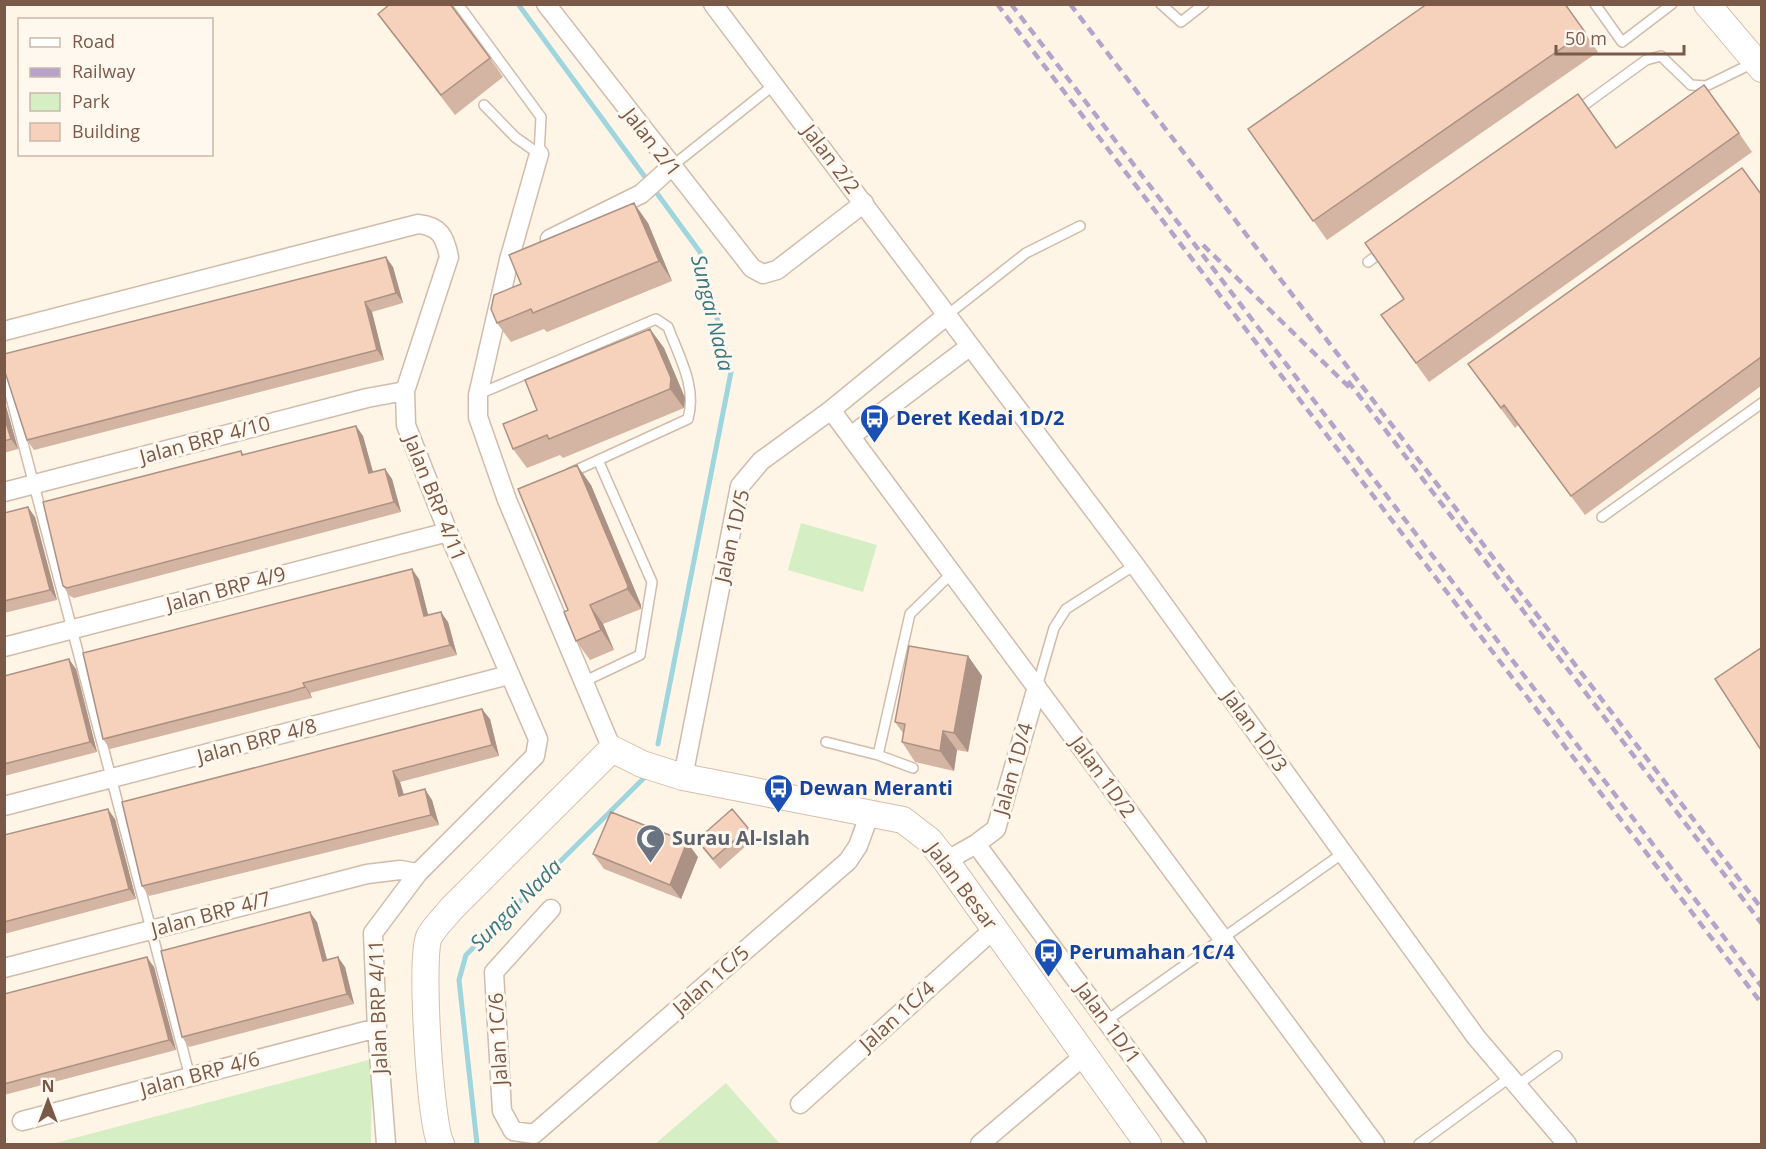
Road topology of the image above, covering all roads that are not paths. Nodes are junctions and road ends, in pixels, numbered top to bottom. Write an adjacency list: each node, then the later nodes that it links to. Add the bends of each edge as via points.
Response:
1 (458, 4): 13 (lane, via 541,117)
2 (546, 4): 14 (street, Jalan 2/1)
3 (713, 4): 10 (street, Jalan 2/2)
4 (1161, 4): 5 (lane, via 1181,22)
5 (1204, 4)
6 (1595, 4): 7 (lane, via 1622,42)
7 (1672, 4)
8 (1707, 4): 9 (street)
9 (1759, 66): 12 (lane, via 1698,86 1691,85 1661,56 1646,60)
10 (775, 84): 14 (lane); 15 (street, Jalan 2/2)
11 (484, 105): 13 (lane, via 514,136)
12 (1569, 116)
13 (539, 154): 18 (street)
14 (665, 174): 15 (street, Jalan 2/1, via 752,268 763,274 777,270); 18 (street, via 641,194)
15 (864, 202): 20 (street, Jalan 2/2)
16 (1080, 226): 20 (lane, via 1026,253)
17 (1396, 241): 19 (lane)
18 (509, 260): 25 (street)
19 (1368, 262)
20 (946, 316): 22 (street, Jalan 1D/3); 27 (street, Jalan 1D/5)
21 (4, 332): 24 (street, Jalan BRP 4/11, via 418,224 430,225 441,231 449,257)
22 (969, 347): 28 (street); 35 (street, Jalan 1D/3)
23 (4, 371): 31 (lane)
24 (405, 391): 31 (street, Jalan BRP 4/10); 34 (street, Jalan BRP 4/11, via 406,425)
25 (478, 395): 29 (lane, via 661,320 668,327 691,389 688,419); 40 (street, via 478,417)
26 (1761, 403): 33 (lane)
27 (831, 410): 28 (street, Jalan 1D/2); 46 (street, Jalan 1D/5, via 761,461 740,486)
28 (851, 436): 36 (street, Jalan 1D/2)
29 (598, 460): 30 (lane); 40 (lane, via 652,582 640,655)
30 (558, 478)
31 (34, 485): 32 (street, Jalan BRP 4/10); 37 (lane)
32 (4, 492)
33 (1602, 517)
34 (448, 532): 37 (street, Jalan BRP 4/9); 39 (street, Jalan BRP 4/11)
35 (1135, 565): 41 (lane, via 1066,609 1054,628); 51 (street, Jalan 1D/3)
36 (952, 573): 41 (street, Jalan 1D/2); 44 (lane, via 910,614)
37 (72, 629): 38 (street, Jalan BRP 4/9); 47 (lane)
38 (4, 647)
39 (509, 675): 47 (street, Jalan BRP 4/8); 53 (street, Jalan BRP 4/11, via 538,739 535,756)
40 (583, 682): 43 (street)
41 (1037, 687): 50 (street, Jalan 1D/4, via 996,829); 57 (street, Jalan 1D/2)
42 (826, 742): 44 (lane)
43 (612, 749): 46 (street, Jalan Besar); 69 (street, via 452,908 429,937 425,961 432,1095)
44 (878, 755): 45 (lane)
45 (913, 768)
46 (683, 777): 49 (street, Jalan Besar)
47 (112, 779): 48 (street, Jalan BRP 4/8); 56 (lane)
48 (4, 806)
49 (870, 813): 52 (street, Jalan Besar, via 903,820 929,840); 67 (street, Jalan 1C/5, via 848,861)
50 (976, 844): 52 (street, Jalan 1D/4); 59 (street, Jalan 1D/1)
51 (1343, 853): 57 (lane); 64 (street, Jalan 1D/3)
52 (946, 861): 55 (street, Jalan Besar)
53 (418, 873): 56 (street, Jalan BRP 4/7, via 400,870 367,874); 60 (street, Jalan BRP 4/11, via 373,933)
54 (551, 909): 67 (street, Jalan 1C/6, via 494,972 502,1111 513,1131)
55 (994, 929): 61 (street, Jalan Besar); 65 (street, Jalan 1C/4)
56 (152, 930): 58 (street, Jalan BRP 4/7); 63 (lane)
57 (1223, 938): 59 (lane); 73 (street, Jalan 1D/2)
58 (4, 968)
59 (1106, 1020): 72 (street, Jalan 1D/1)
60 (377, 1028): 63 (street, Jalan BRP 4/6); 68 (street, Jalan BRP 4/11)
61 (1084, 1055): 70 (street); 71 (street, Jalan Besar)
62 (1557, 1056): 64 (lane)
63 (190, 1077): 66 (street, Jalan BRP 4/6)
64 (1513, 1082): 74 (lane); 75 (street, Jalan 1D/3)
65 (800, 1104)
66 (22, 1120)
67 (534, 1134)
68 (386, 1144)
69 (441, 1144)
70 (980, 1144)
71 (1148, 1144)
72 (1197, 1144)
73 (1376, 1144)
74 (1419, 1144)
75 (1567, 1144)

